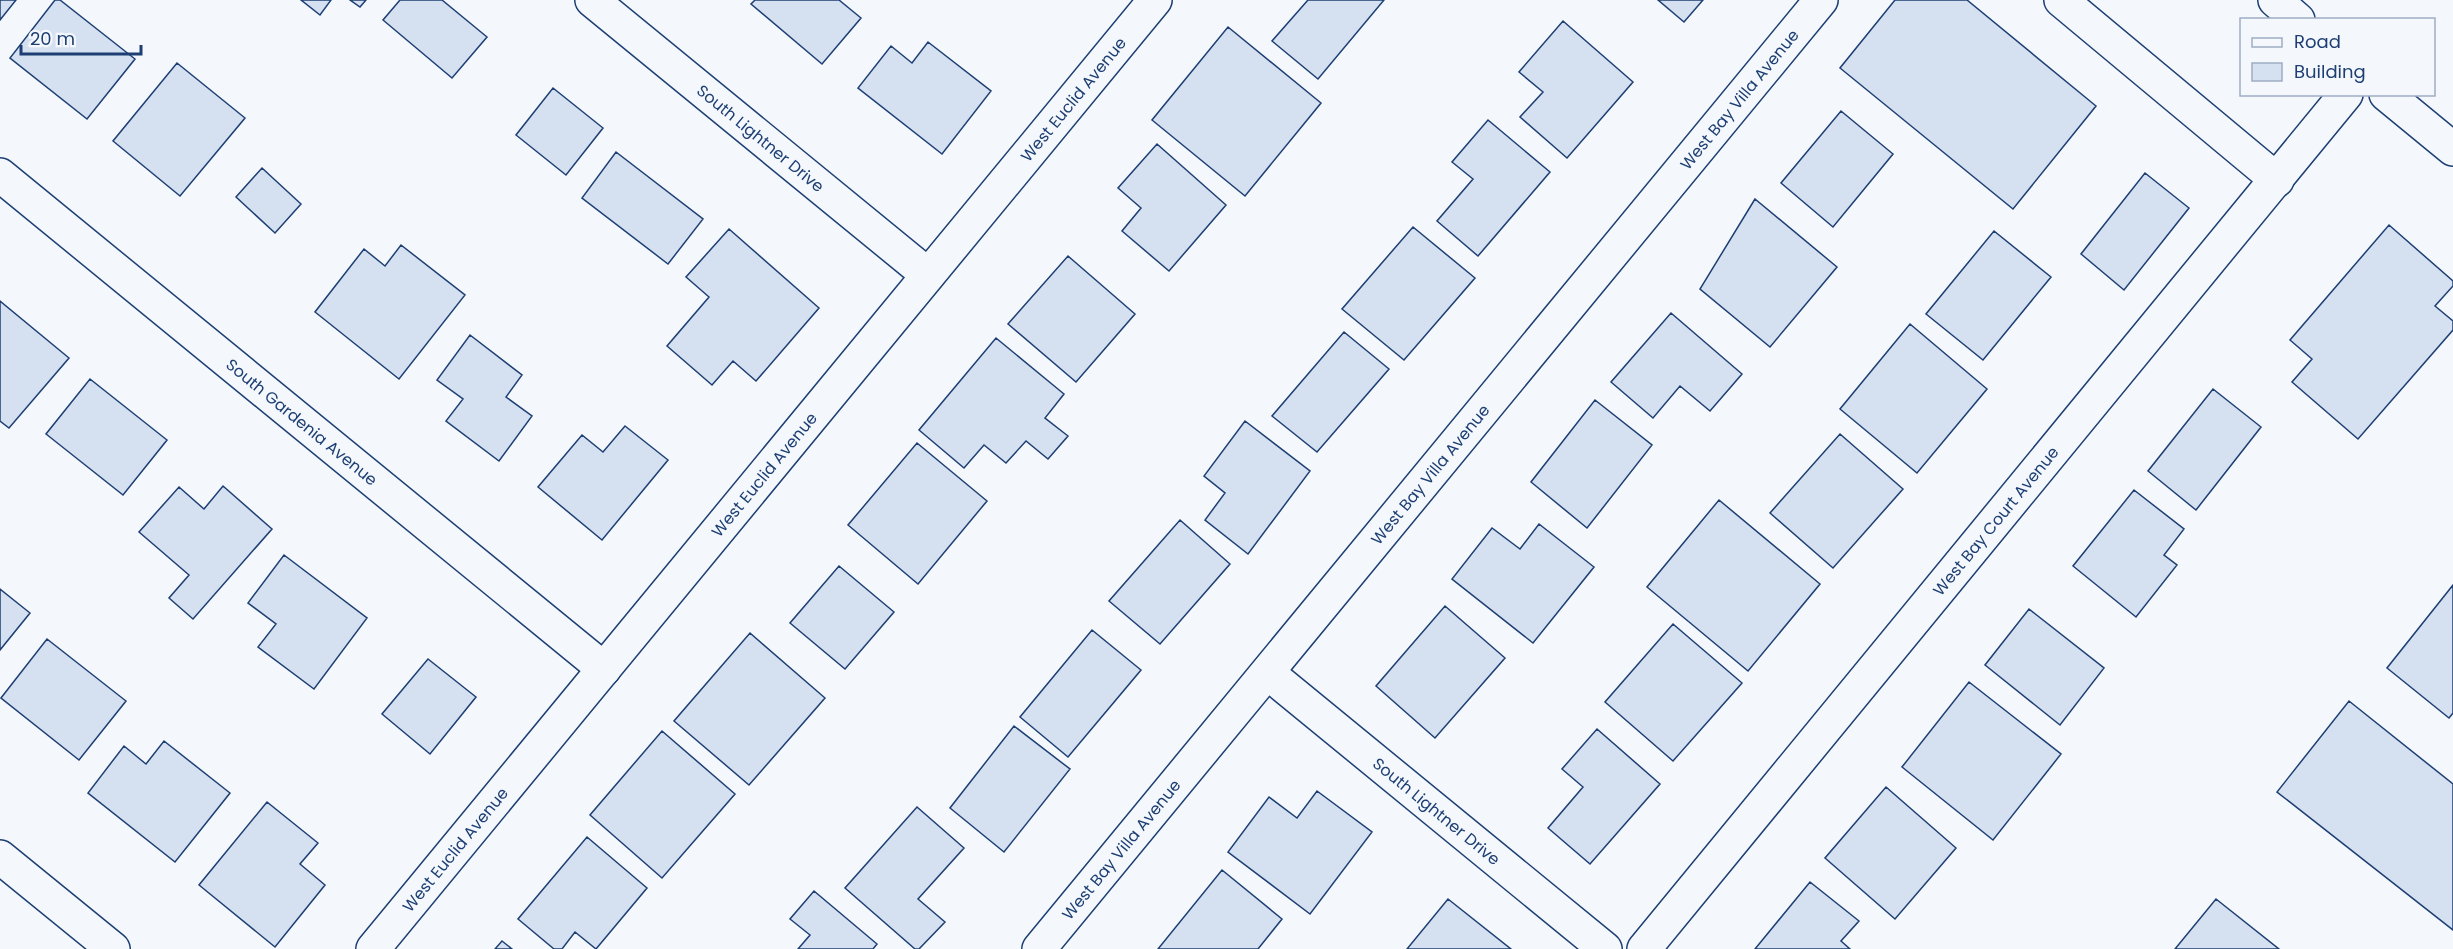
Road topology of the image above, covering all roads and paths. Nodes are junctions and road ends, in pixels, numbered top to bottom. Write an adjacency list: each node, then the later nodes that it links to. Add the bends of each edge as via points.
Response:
1 (592, 0): 12 (street, South Lightner Drive)
2 (1155, 0): 12 (street, West Euclid Avenue)
3 (1821, 0): 14 (street, West Bay Villa Avenue)
4 (2061, 0): 11 (street)
5 (2275, 0): 6 (street)
6 (2296, 18)
7 (2344, 96): 11 (street, West Bay Court Avenue)
8 (2388, 96): 9 (street)
9 (2453, 149)
10 (0, 175): 13 (street, South Gardenia Avenue)
11 (2277, 180): 20 (street, West Bay Court Avenue)
12 (928, 275): 13 (street, West Euclid Avenue)
13 (604, 669): 17 (street, West Euclid Avenue)
14 (1268, 673): 18 (street, West Bay Villa Avenue); 19 (street, South Lightner Drive)
15 (0, 856): 16 (street)
16 (113, 949)
17 (373, 949)
18 (1039, 949)
19 (1605, 949)
20 (1644, 949)

